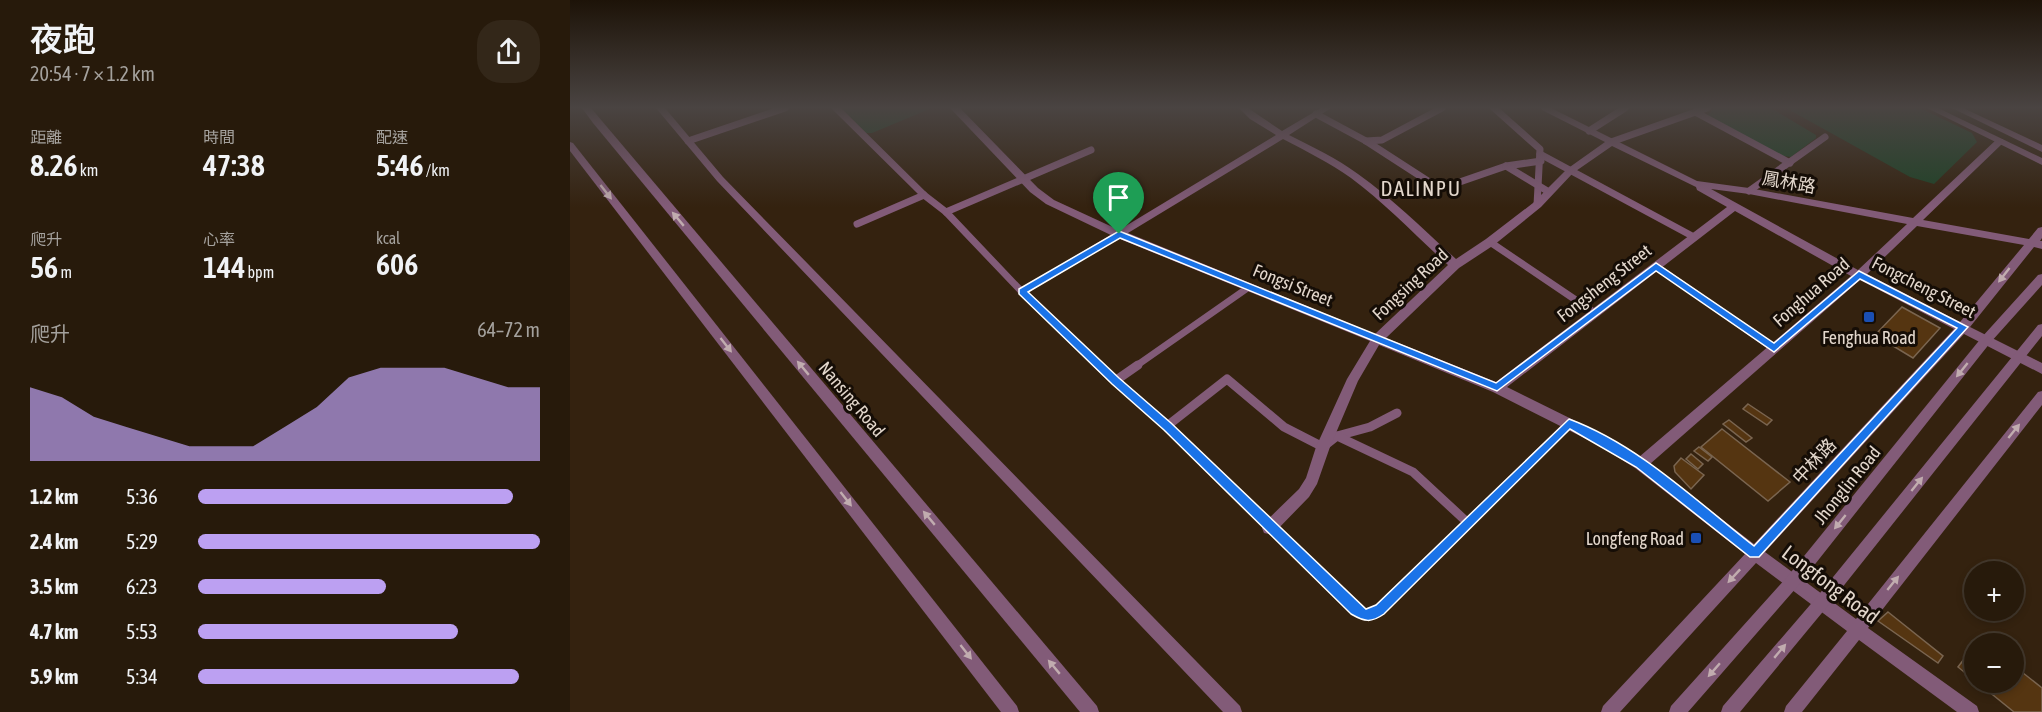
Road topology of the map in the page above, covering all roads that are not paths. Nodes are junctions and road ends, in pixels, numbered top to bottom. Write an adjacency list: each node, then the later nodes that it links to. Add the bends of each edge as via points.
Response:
1 (613, 141): 66 (street, Nansing Road, one-way to 1)
2 (688, 141): 67 (street, via 720,179)
3 (870, 141): 26 (lane)
4 (987, 141): 22 (street, Fongsi Street)
5 (1271, 141): 32 (street)
6 (1296, 141): 36 (street, via 1360,181)
7 (1366, 141): 20 (lane, via 1434,185 1460,183)
8 (1532, 141): 17 (lane, via 1540,149)
9 (1750, 141): 19 (lane)
10 (1819, 141): 19 (lane)
11 (2000, 141): 18 (street); 29 (street, Fonghua Road)
12 (2028, 141): 15 (street)
13 (1611, 142): 21 (street, Fongsing Road); 23 (street, 鳳林路)
14 (570, 146): 65 (street, one-way to 65)
15 (2042, 148)
16 (1091, 150): 22 (lane)
17 (1541, 158): 20 (lane); 21 (lane); 24 (lane)
18 (2042, 162)
19 (1790, 163): 25 (lane)
20 (1506, 166): 24 (lane)
21 (1570, 171): 24 (street, Fongsing Road); 33 (lane)
22 (1023, 179): 28 (lane); 32 (street, Fongsi Street, via 1050,202)
23 (1695, 184): 25 (street, 鳳林路); 27 (street, Fongcheng Street)
24 (1544, 189): 34 (street, Fongsing Road, via 1537,205)
25 (1749, 191): 29 (street, 鳳林路)
26 (924, 195): 28 (lane); 30 (lane)
27 (1733, 207): 33 (street, Fongsheng Street); 38 (street, Fongcheng Street)
28 (946, 212): 41 (lane)
29 (1915, 222): 35 (street, 鳳林路); 38 (street, Fonghua Road)
30 (857, 224)
31 (2042, 231): 35 (street, 中林路)
32 (1119, 234): 40 (street, Fongsi Street); 41 (lane)
33 (1694, 237): 37 (street, Fongsheng Street)
34 (1490, 242): 36 (street, Fongsing Road); 42 (lane)
35 (2036, 244): 43 (street, 中林路, one-way to 43)
36 (1455, 265): 45 (street, Fongsing Road)
37 (1656, 266): 42 (street, Fongsheng Street); 47 (lane)
38 (1859, 275): 43 (street, Fongcheng Street); 47 (street, Fonghua Road)
39 (2042, 278): 46 (street, Jhonglin Road)
40 (1249, 287): 45 (street, Fongsi Street); 50 (lane)
41 (1022, 292): 50 (lane)
42 (1595, 313): 51 (street, Fongsheng Street)
43 (1964, 327): 46 (street, Fongcheng Street); 61 (street, 中林路)
44 (2042, 328): 48 (street)
45 (1377, 339): 51 (street, Fongsi Street); 57 (street, Fongsing Road, via 1353,379)
46 (1986, 340): 48 (street, Fongcheng Street); 62 (street, Jhonglin Road, one-way to 62)
47 (1774, 349): 58 (street, Fonghua Road)
48 (2020, 357): 49 (street, Fongcheng Street); 63 (street, one-way to 48)
49 (2042, 369)
50 (1116, 381): 55 (lane)
51 (1497, 387): 54 (street, Fongsi Street)
52 (2042, 396): 64 (street, one-way to 52)
53 (1397, 413): 56 (lane, via 1370,427)
54 (1569, 424): 58 (street, Fongsi Street); 59 (lane)
55 (1167, 426): 57 (lane, via 1227,379 1268,417 1309,443); 60 (lane)
56 (1337, 436): 57 (lane); 59 (lane, via 1413,472)
57 (1323, 447): 60 (street, Fongsing Road, via 1304,493)
58 (1640, 464): 61 (street, Longfong Road)
59 (1468, 523): 60 (lane, via 1371,615 1355,610)
60 (1269, 528)
61 (1755, 553): 62 (street, Longfong Road); 68 (street, 中林路, one-way to 68)
62 (1792, 582): 63 (street, Longfong Road); 69 (street, Jhonglin Road, one-way to 69)
63 (1821, 603): 64 (street, Longfong Road); 70 (street, one-way to 63)
64 (1856, 630): 71 (street); 72 (street, Longfong Road)
65 (1011, 712)
66 (1091, 712)
67 (1234, 712)
68 (1608, 712)
69 (1677, 712)
70 (1729, 712)
71 (1792, 712)
72 (1971, 712)

